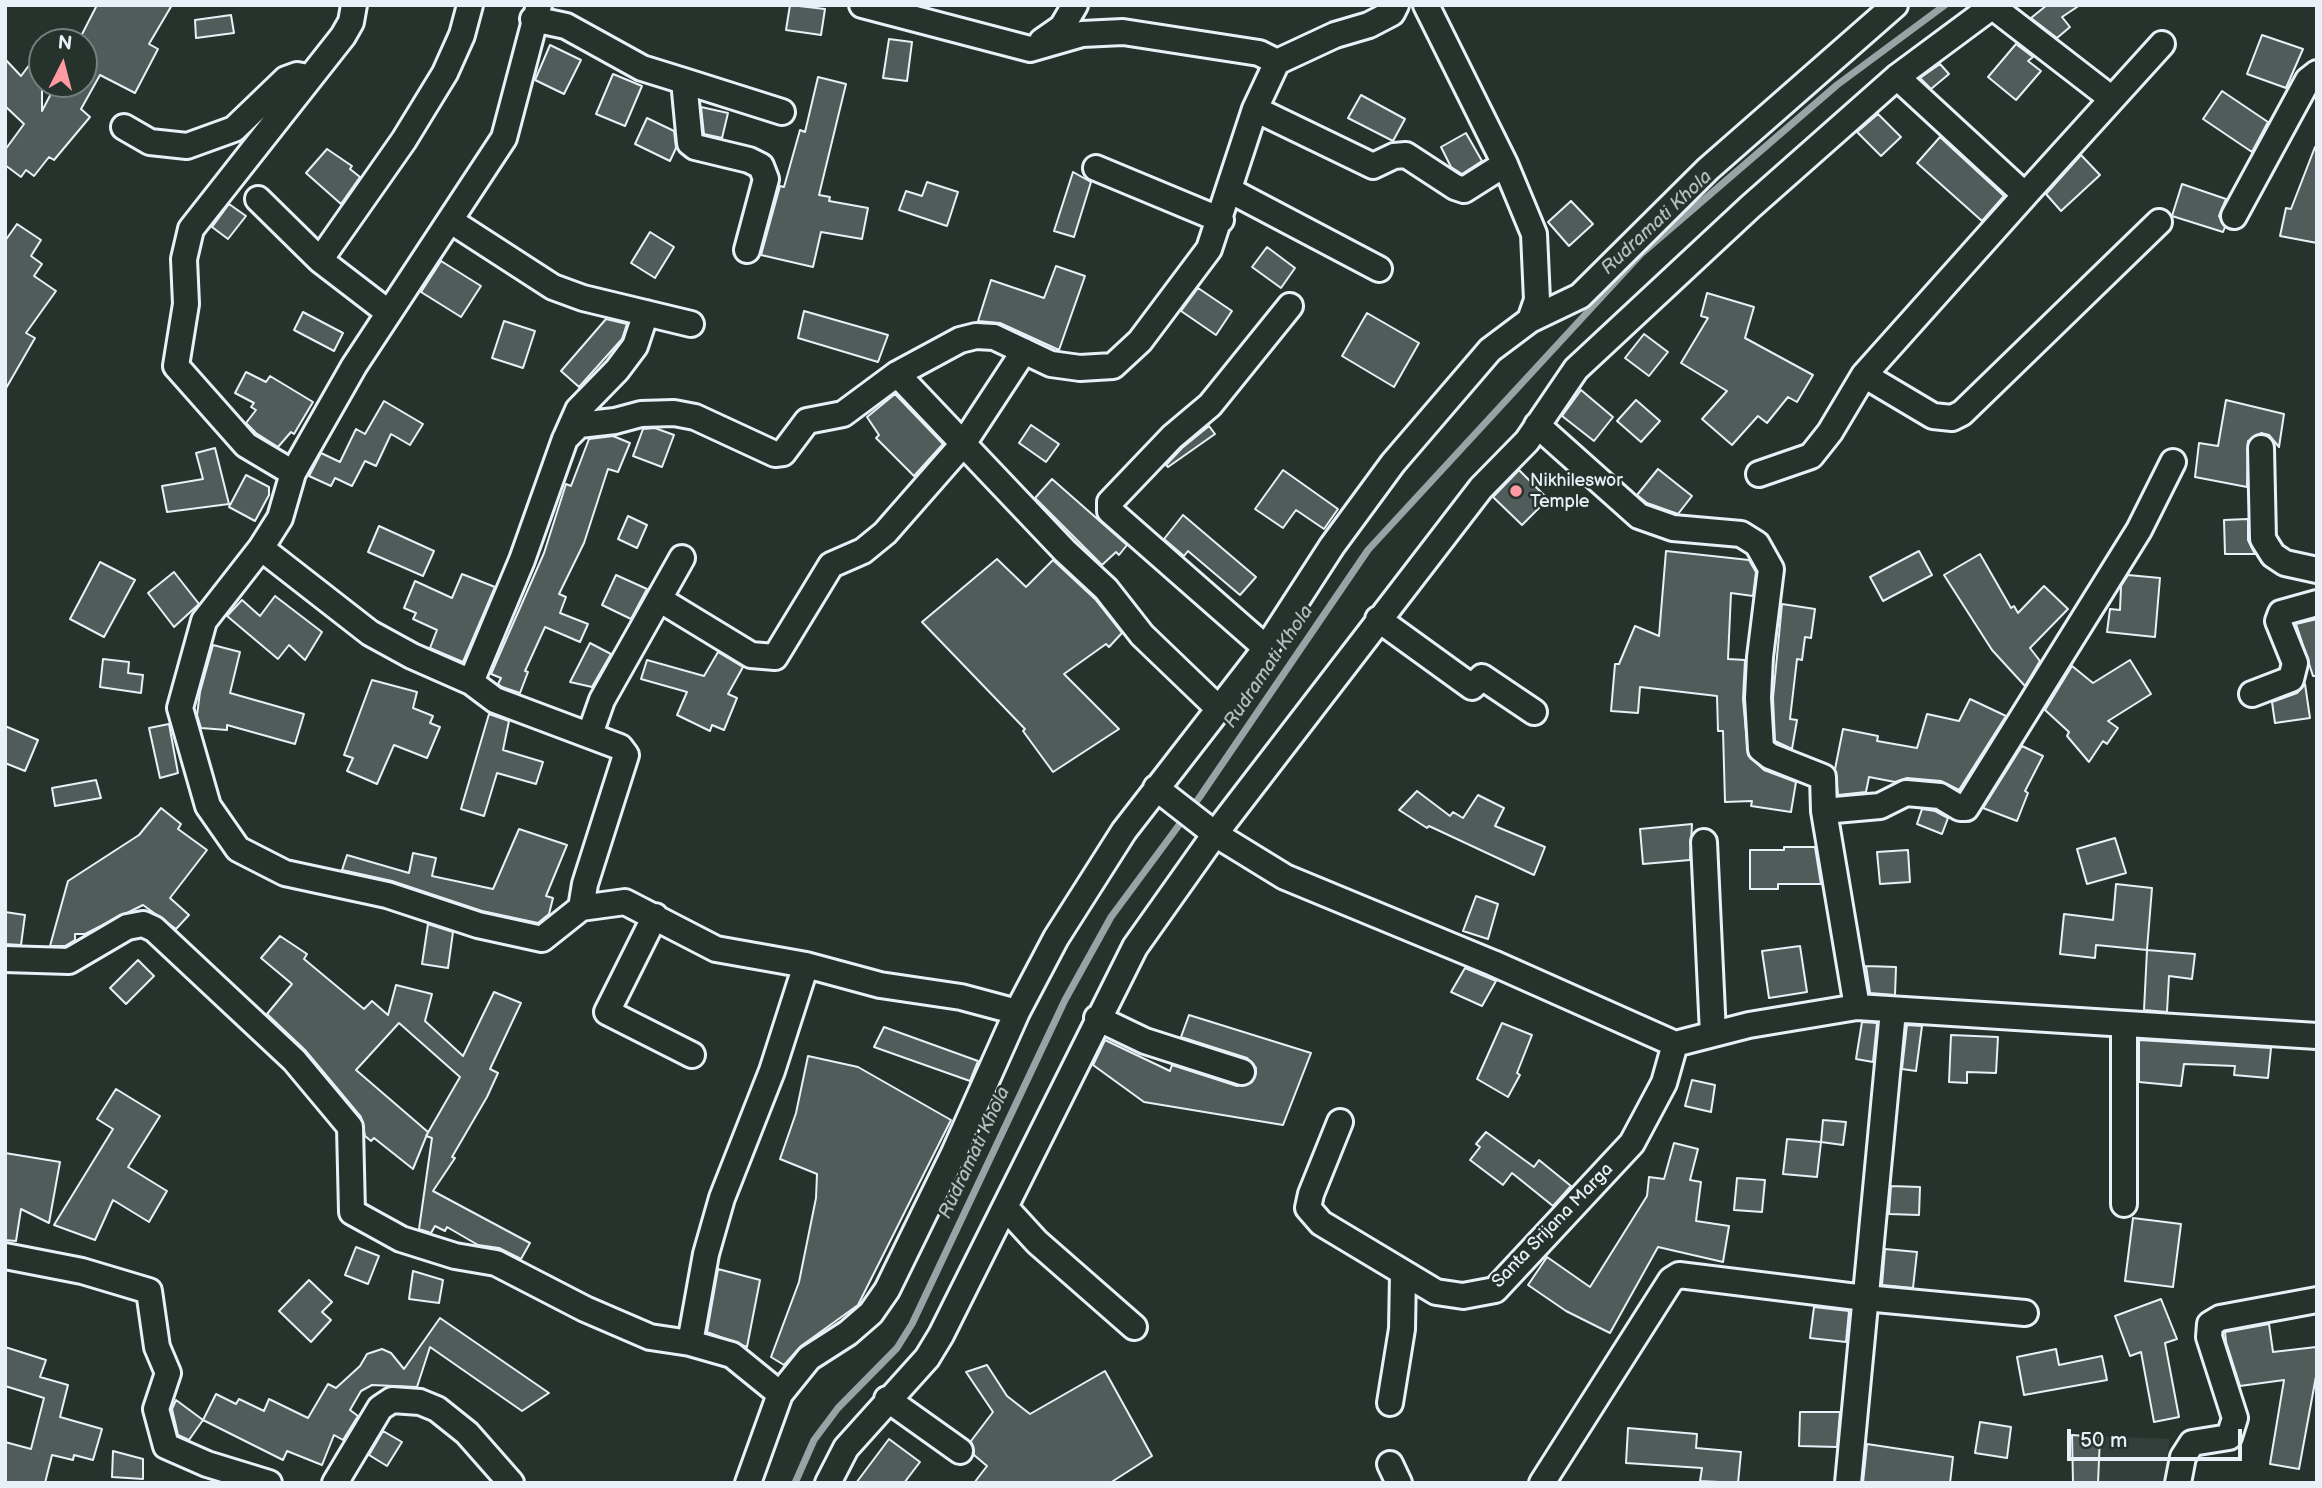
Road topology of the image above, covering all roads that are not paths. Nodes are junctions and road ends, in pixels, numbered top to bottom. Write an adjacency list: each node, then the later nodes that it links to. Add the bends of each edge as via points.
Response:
1 (354, 5): 14 (street, via 351,22)
2 (470, 5): 31 (street, via 445,73)
3 (862, 5): 11 (street)
4 (1075, 5): 11 (street, via 1062,27)
5 (1396, 5): 12 (street, via 1392,13 1370,25 1335,35)
6 (1426, 5): 21 (street)
7 (1895, 5): 36 (street, via 1708,169 1580,296)
8 (1994, 6): 15 (street); 17 (street)
9 (536, 12): 16 (street, via 642,68); 28 (street, via 504,138)
10 (2161, 44): 17 (street)
11 (1030, 49): 12 (street, via 1082,34 1124,32 1259,54)
12 (1277, 62): 18 (street)
13 (2317, 73): 26 (street, via 2308,80)
14 (308, 77): 20 (street, via 286,79 234,129 187,146 150,142); 46 (street, via 191,229 184,259 186,303 176,359 181,375 246,445)
15 (1897, 77): 24 (street); 41 (street, via 1576,369)
16 (684, 81): 19 (street); 30 (street, via 690,143 761,166 766,179)
17 (2112, 99): 24 (street)
18 (1255, 109): 21 (street, via 1373,166 1406,155 1464,190); 23 (street)
19 (782, 112)
20 (124, 127)
21 (1505, 164): 36 (street, via 1534,234 1537,300)
22 (1096, 168): 27 (street)
23 (1231, 191): 27 (street); 32 (street)
24 (2025, 195): 40 (street)
25 (258, 199): 31 (street)
26 (2234, 216)
27 (1221, 220): 38 (street, via 1209,249 1140,341 1113,366 1051,364)
28 (451, 221): 34 (street); 35 (street, via 553,287)
29 (2159, 222): 40 (street, via 1962,414 1933,416)
30 (747, 250)
31 (320, 260): 34 (street)
32 (1379, 269)
33 (1290, 306): 54 (street, via 1210,405 1110,502 1110,511)
34 (389, 313): 46 (street)
35 (646, 313): 37 (street); 42 (street, via 635,346 578,410)
36 (1530, 320): 54 (street, via 1490,349 1393,463)
37 (691, 324)
38 (1024, 351): 39 (street, via 994,337 976,336); 43 (street)
39 (897, 374): 42 (street, via 842,414 807,421 783,453 761,449 695,417 674,413 579,425); 43 (street)
40 (1864, 375): 47 (street, via 1811,456)
41 (1537, 425): 53 (street); 61 (street, via 1639,516 1674,528 1741,534 1757,544 1771,569 1760,657 1761,749 1823,777)
42 (565, 439): 55 (street, via 522,560)
43 (963, 444): 51 (street, via 885,533 863,551 831,565 775,657 751,655); 57 (street, via 1107,589 1142,635)
44 (2261, 448): 50 (street, via 2263,539 2285,563)
45 (2173, 462): 61 (street, via 2139,530 1966,808 1940,796 1906,793 1880,806)
46 (293, 473): 48 (street, via 281,517)
47 (1759, 474)
48 (261, 548): 55 (street, via 370,633); 64 (street, via 204,621 180,708 208,806 238,849 285,873 387,895 478,925 542,939)
49 (682, 558): 51 (street)
50 (2317, 570)
51 (659, 599): 59 (street, via 602,700)
52 (2317, 603): 56 (street, via 2281,613 2278,621 2295,663 2291,679)
53 (1378, 619): 58 (street, via 1472,687 1482,677); 62 (street)
54 (1266, 648): 57 (street)
55 (471, 682): 59 (street, via 495,700)
56 (2252, 694)
57 (1219, 709): 60 (street)
58 (1534, 712)
59 (590, 734): 64 (street, via 620,747 625,755)
60 (1163, 794): 62 (street); 70 (street, via 1056,938)
61 (1824, 811): 68 (street)
62 (1209, 829): 71 (street, via 1135,947); 75 (street, via 1285,877)
63 (1704, 842): 73 (street)
64 (581, 908): 65 (street, via 625,902)
65 (655, 916): 67 (street, via 716,949); 76 (street, via 607,1012)
66 (5, 960): 87 (street, via 69,961 127,927 154,929 294,1060 350,1127 352,1212 401,1238 455,1256 496,1262 650,1338)
67 (806, 965): 70 (street); 87 (street, via 772,1071 722,1198 706,1254)
68 (1857, 1007): 69 (street); 73 (street)
69 (1893, 1011): 72 (street); 83 (street)
70 (1017, 1012): 88 (street, via 887,1290 871,1313 810,1358)
71 (1097, 1018): 77 (street, via 1144,1041); 80 (street)
72 (2124, 1025): 74 (street); 79 (street)
73 (1713, 1034): 75 (street)
74 (2317, 1036)
75 (1675, 1044): 82 (street, Santa Srijana Marga, via 1664,1083 1632,1143 1495,1290 1463,1296 1436,1292)
76 (692, 1055)
77 (1242, 1072)
78 (1340, 1122): 82 (street, Santa Srijana Marga, via 1308,1208 1321,1223)
79 (2124, 1204)
80 (1005, 1207): 86 (street); 89 (street, via 942,1335 927,1358)
81 (5, 1256): 92 (street, via 82,1271 149,1291 157,1347 168,1373 156,1409 166,1446)
82 (1403, 1275): 90 (street, via 1402,1329)
83 (1865, 1298): 85 (street); 97 (street, via 1679,1275 1671,1280); 98 (street)
84 (2317, 1300): 99 (street, via 2220,1318 2210,1324 2208,1337 2235,1418 2229,1437 2192,1443 2183,1457)
85 (2025, 1313)
86 (1134, 1327)
87 (690, 1343): 88 (street, via 732,1355)
88 (780, 1394): 95 (street)
89 (887, 1399): 91 (street); 96 (street, via 846,1448)
90 (1390, 1403)
91 (960, 1451)
92 (269, 1483)
93 (335, 1483): 94 (street, via 380,1408 392,1400 420,1402 437,1409 467,1433)
94 (511, 1483)
95 (748, 1483)
96 (828, 1483)
97 (1542, 1483)
98 (1848, 1483)
99 (2178, 1483)

